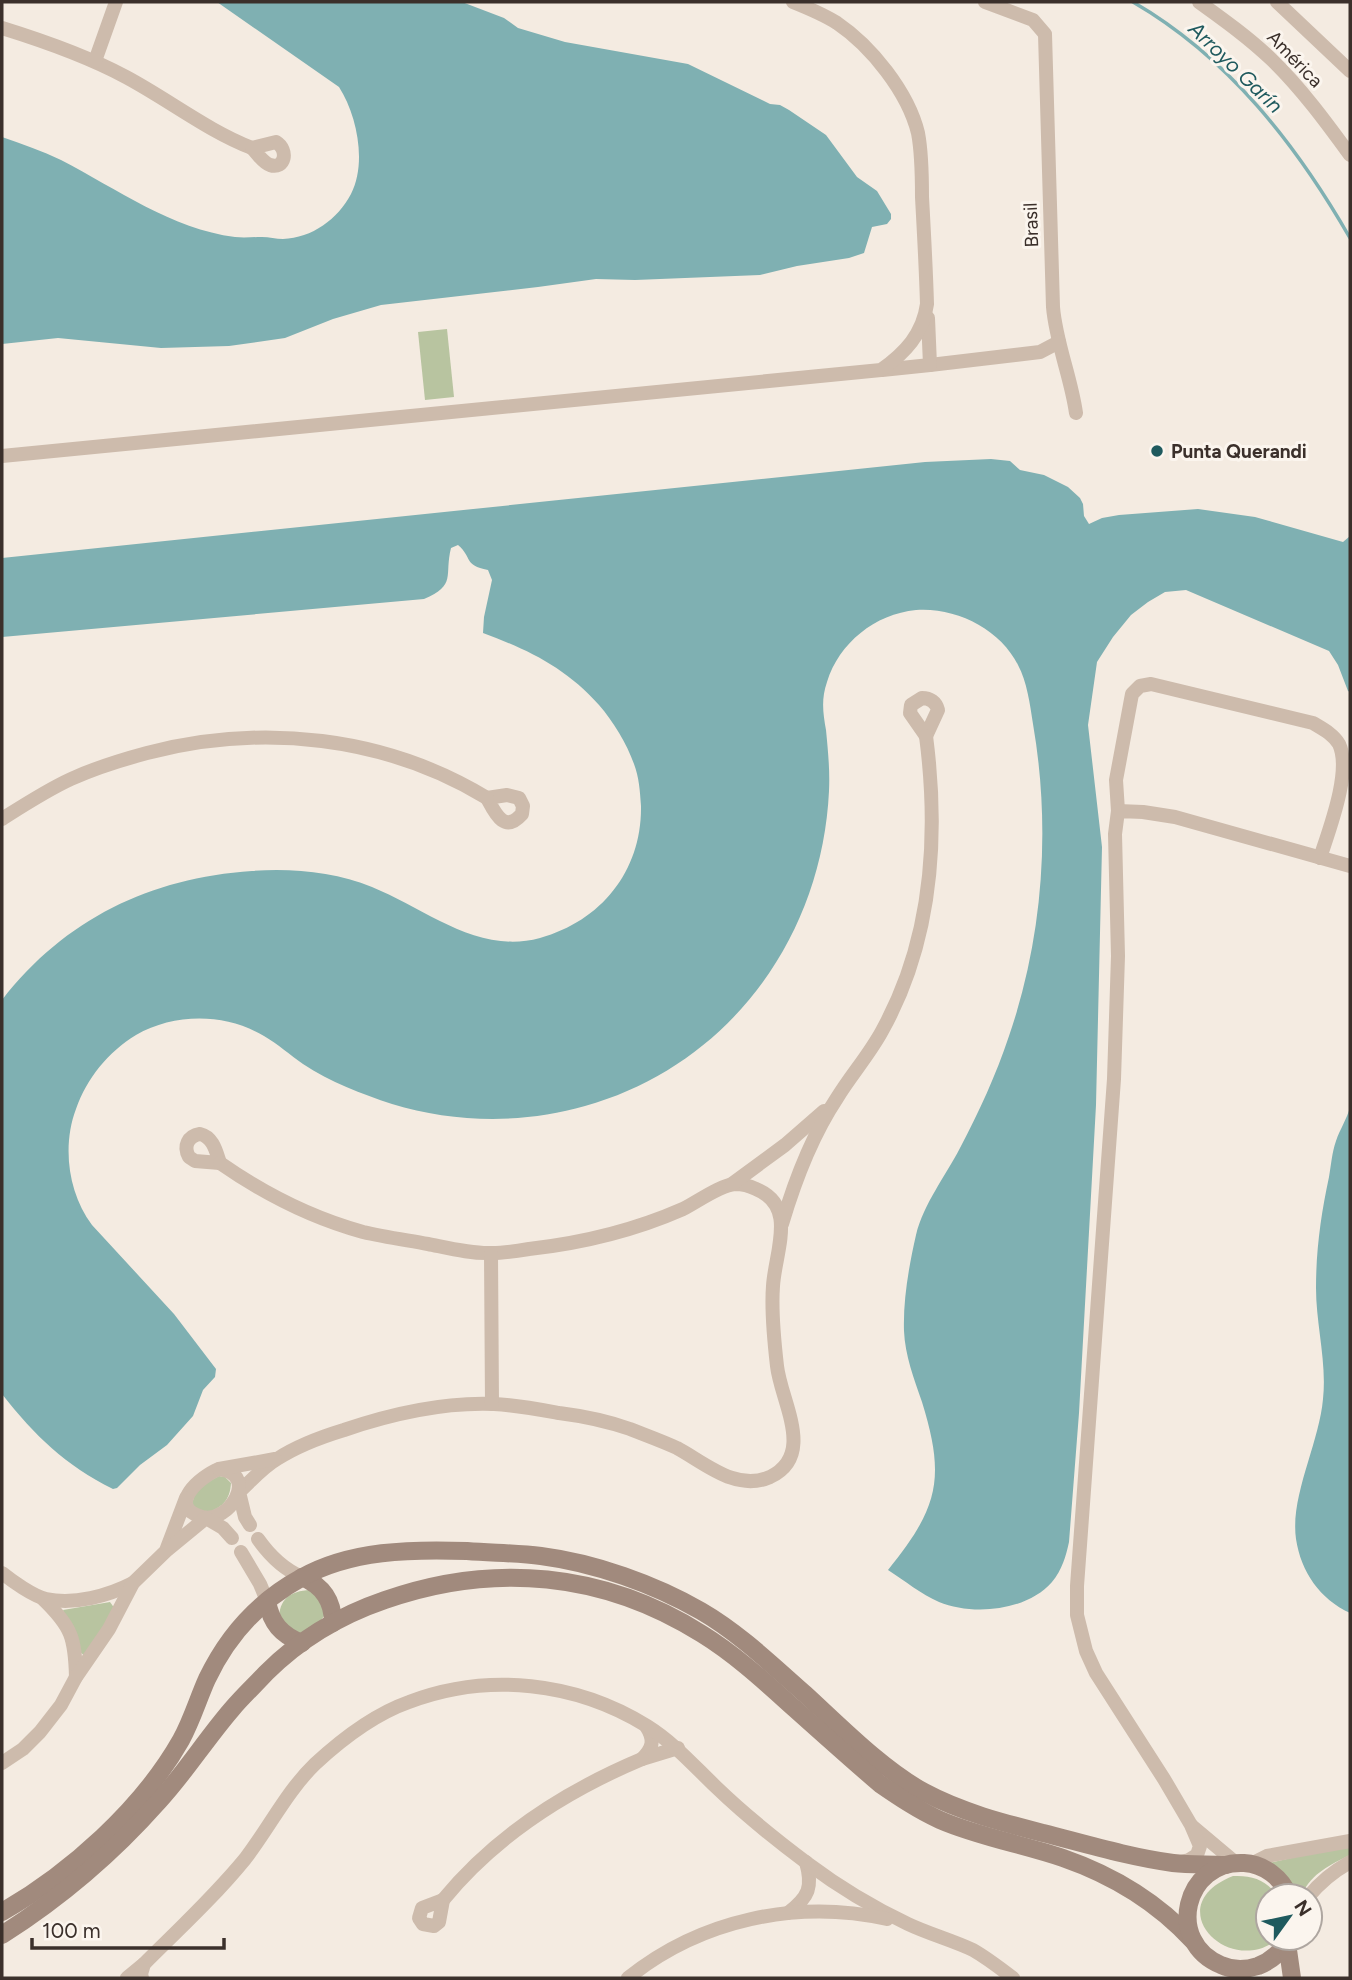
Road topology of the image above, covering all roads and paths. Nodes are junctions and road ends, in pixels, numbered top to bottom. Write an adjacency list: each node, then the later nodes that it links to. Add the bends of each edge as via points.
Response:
1 (116, 2): 7 (street)
2 (793, 2): 11 (street, via 855,36 893,81 912,117 919,144)
3 (985, 2): 12 (street, Brasil, via 1034,20 1045,34 1053,307)
4 (1199, 2): 10 (street, América, via 1271,59)
5 (1277, 2): 8 (street, América)
6 (2, 28): 7 (street)
7 (95, 61): 9 (street)
8 (1350, 71)
9 (253, 148)
10 (1350, 155)
11 (927, 304): 13 (street); 14 (street, via 919,332)
12 (1059, 342): 13 (street, via 1040,352); 15 (street, Brasil)
13 (930, 365): 14 (street)
14 (881, 370): 16 (street)
15 (1076, 413)
16 (2, 456)
17 (926, 736): 23 (street, via 932,825 930,873 919,936 881,1032)
18 (487, 798): 20 (street, via 415,762 371,749 326,740 225,738 120,760 73,778)
19 (1118, 811): 21 (street, via 1175,817); 21 (street, via 1115,780 1132,694 1151,684 1313,723 1329,732 1345,763); 53 (street, via 1114,1079 1077,1615 1096,1673)
20 (2, 819)
21 (1320, 858): 22 (street)
22 (1350, 866)
23 (837, 1097): 25 (street, via 796,1136); 26 (street, via 804,1158)
24 (220, 1163): 27 (street, via 289,1204 361,1231)
25 (732, 1184): 26 (street, via 766,1193 781,1214); 27 (street, via 664,1217 615,1234)
26 (782, 1226): 28 (street, via 772,1288 774,1322 777,1371 795,1447 782,1469 756,1481 739,1482 675,1447 625,1428 584,1417)
27 (491, 1254): 28 (street)
28 (492, 1404): 29 (street, via 400,1414 318,1438)
29 (277, 1459): 30 (street); 31 (street)
30 (219, 1469): 31 (street, via 235,1477); 32 (street, via 198,1481)
31 (239, 1492): 33 (street, via 231,1506); 34 (street)
32 (186, 1498): 33 (street, via 188,1509); 37 (street)
33 (206, 1518): 35 (street); 37 (street)
34 (250, 1525)
35 (232, 1538)
36 (258, 1539): 39 (street)
37 (167, 1550): 43 (street)
38 (241, 1552): 40 (street)
39 (269, 1555): 40 (street); 42 (street)
40 (251, 1568): 45 (street)
41 (2, 1573): 44 (street)
42 (302, 1577): 45 (street); 46 (street, via 326,1595); 57 (street, via 351,1559 452,1551 542,1556 621,1575 703,1612 743,1640 897,1776 927,1794 1026,1829)
43 (133, 1583): 44 (street, via 93,1598); 48 (street)
44 (43, 1599): 48 (street, via 71,1634)
45 (267, 1601): 47 (street, via 281,1632); 64 (street, via 220,1654 181,1739 137,1802 59,1873)
46 (333, 1623): 47 (street); 68 (street, via 410,1591 476,1578 558,1580 629,1598 701,1633 743,1662 904,1801 942,1821 1061,1857 1117,1881 1175,1922)
47 (302, 1643): 67 (street, via 232,1708 160,1801 121,1841 63,1893)
48 (76, 1678): 52 (street, via 40,1732)
49 (646, 1725): 50 (street); 51 (street, via 653,1743); 71 (street, via 583,1696 526,1685 466,1688 409,1702 384,1714 313,1766 231,1875)
50 (678, 1748): 51 (street); 56 (street, via 716,1787)
51 (642, 1759): 62 (street, via 537,1814 497,1845)
52 (2, 1763)
53 (1191, 1825): 57 (street, via 1200,1846 1197,1855); 58 (street)
54 (1350, 1841): 58 (street)
55 (1350, 1861): 61 (street)
56 (806, 1862): 59 (street); 65 (street, via 809,1888)
57 (1176, 1863): 58 (street)
58 (1238, 1864): 60 (street, via 1270,1872); 68 (street, via 1212,1871 1194,1889 1187,1915)
59 (834, 1882): 63 (street, via 835,1900); 66 (street)
60 (1280, 1882)
61 (1321, 1882)
62 (443, 1900)
63 (823, 1911): 65 (street); 66 (street)
64 (2, 1912)
65 (788, 1913): 73 (street, via 741,1921 696,1937)
66 (910, 1925): 74 (street, via 975,1951)
67 (2, 1935)
68 (1198, 1947): 69 (street, via 1214,1962 1240,1969 1267,1962); 75 (street)
69 (1279, 1952)
70 (1289, 1952): 76 (street)
71 (143, 1971): 72 (street)
72 (127, 1978)
73 (628, 1978)
74 (1013, 1978)
75 (1218, 1978)
76 (1292, 1978)

